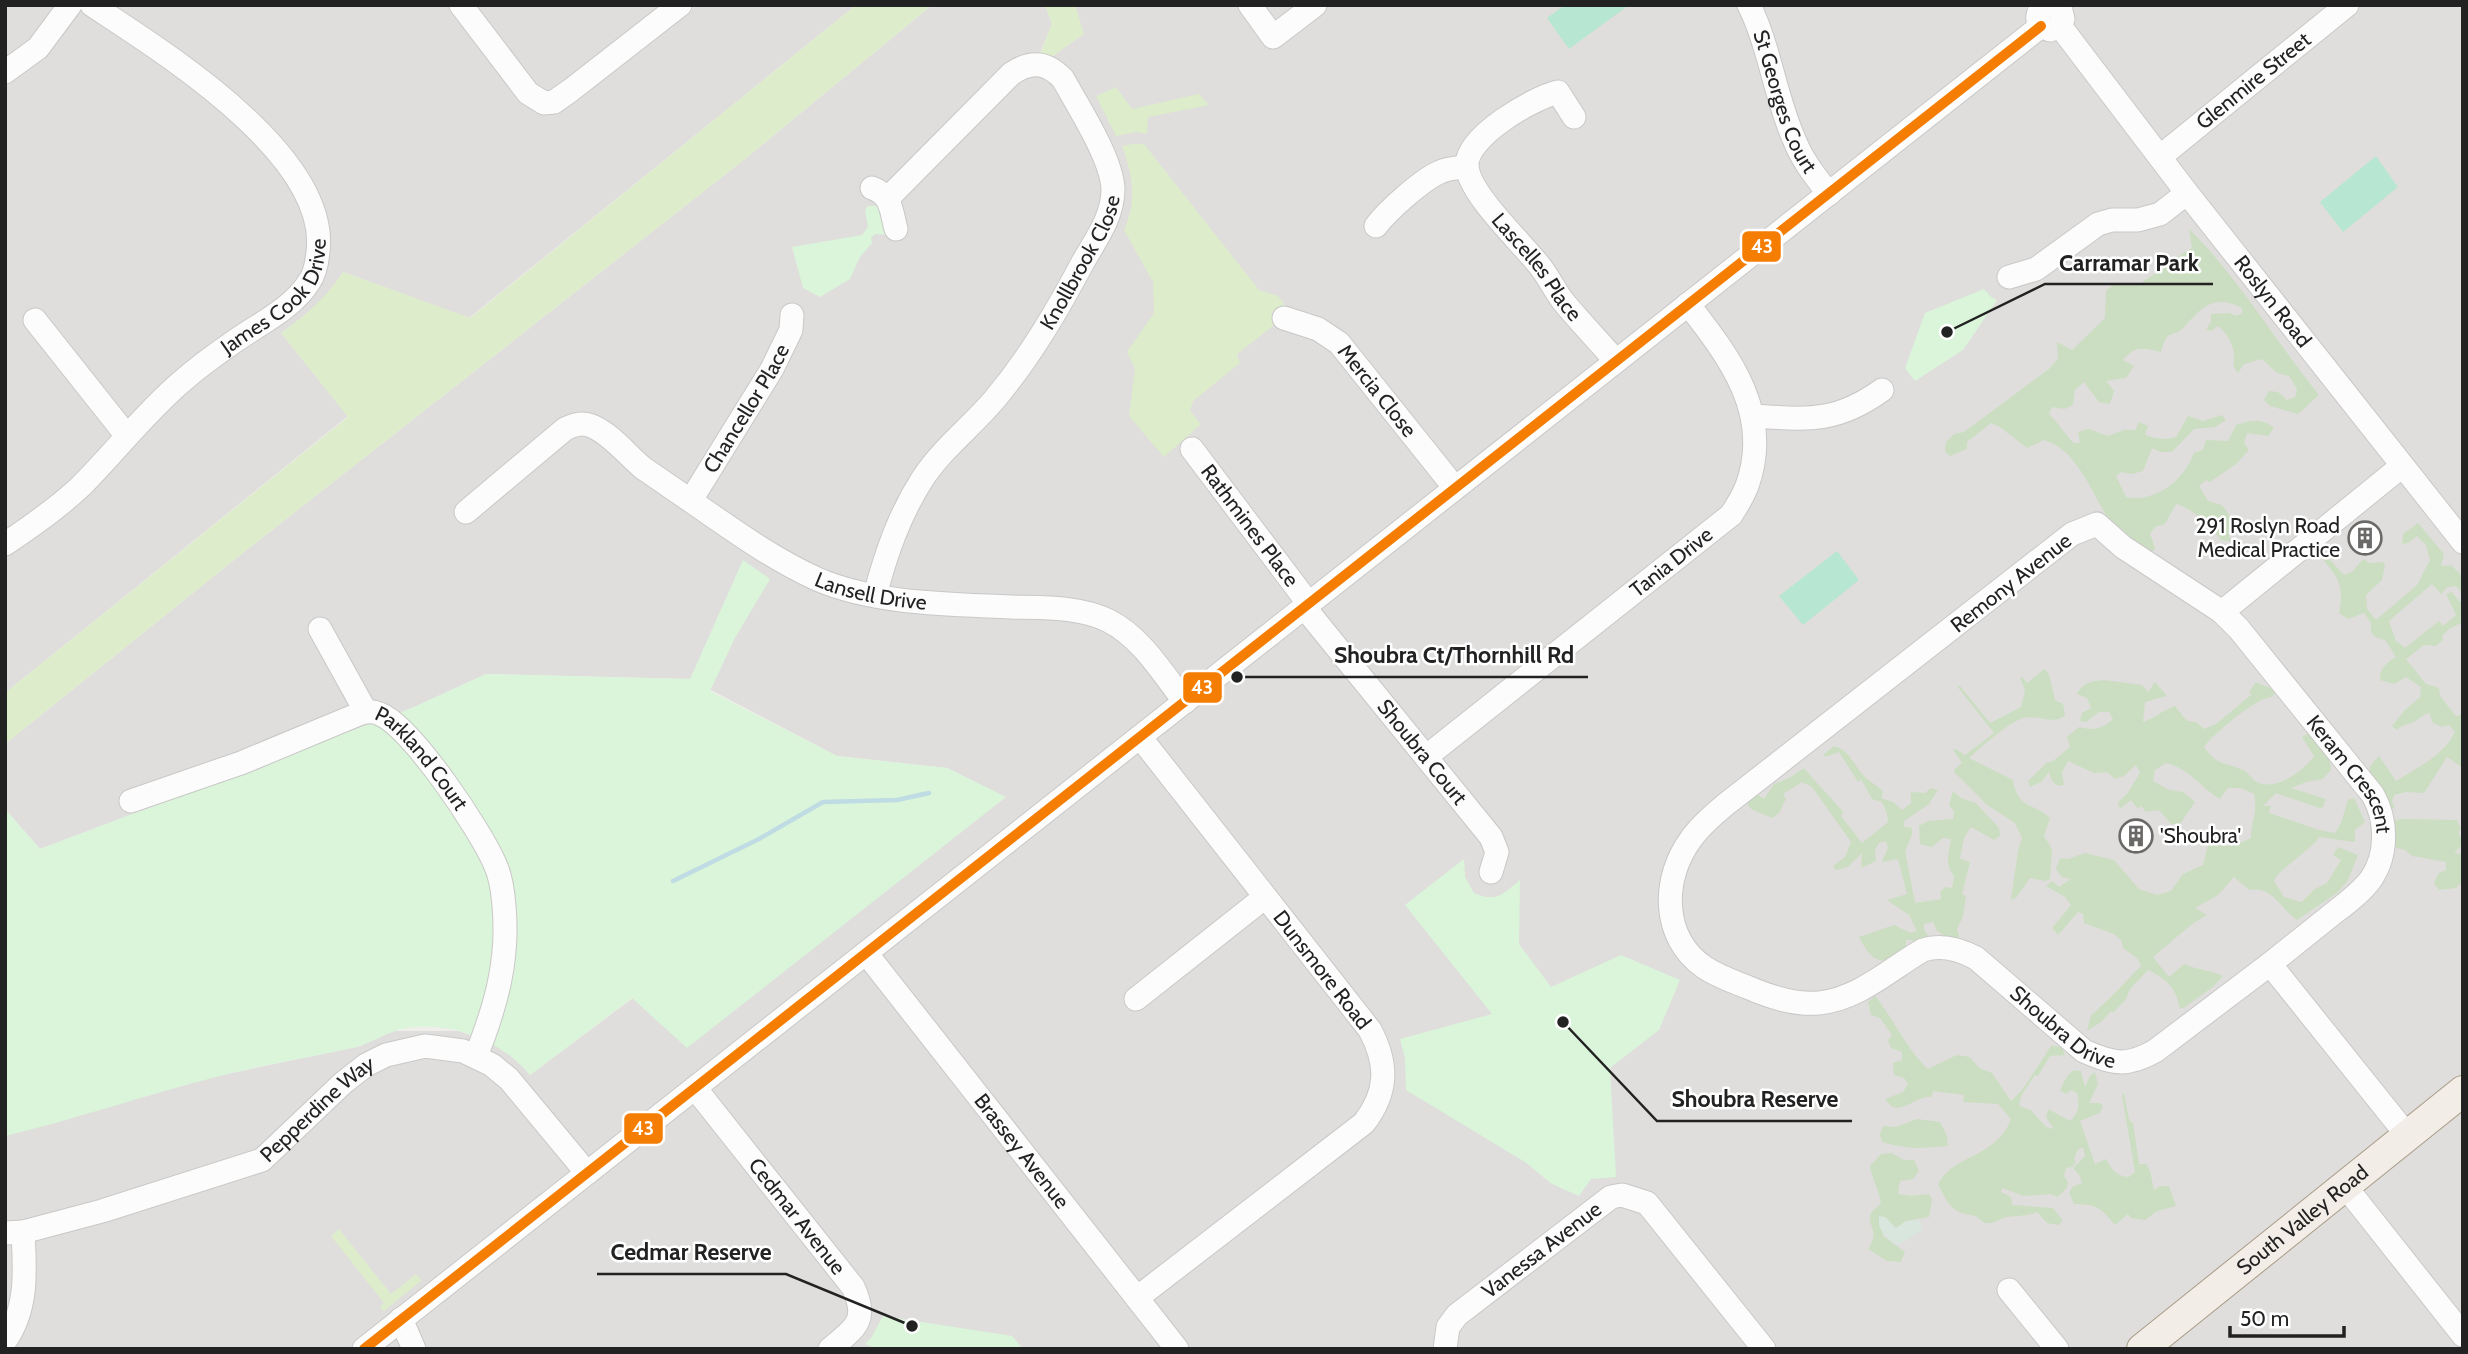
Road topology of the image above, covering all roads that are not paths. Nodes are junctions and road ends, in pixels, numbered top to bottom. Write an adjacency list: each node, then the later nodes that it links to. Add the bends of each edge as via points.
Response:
1 (70, 5): 10 (street, via 38,48)
2 (92, 5): 26 (street, James Cook Drive, via 235,108 280,154 313,205 320,243 309,282 288,306 184,380)
3 (461, 5): 4 (street, via 528,93 544,103 572,90)
4 (680, 5)
5 (1250, 5): 6 (street, via 1273,37)
6 (1315, 5)
7 (1749, 5): 15 (street, St Georges Court, via 1793,138)
8 (2347, 5): 12 (street, Glenmire Street)
9 (2048, 12): 12 (street, Roslyn Road); 15 (street)
10 (5, 72)
11 (1574, 117): 13 (street, via 1555,87 1500,123 1470,153)
12 (2161, 156): 14 (street, Roslyn Road)
13 (1467, 167): 16 (street, via 1432,176); 23 (street, Lascelles Place, via 1494,213)
14 (2187, 193): 18 (street, via 2160,215 2098,224 2036,269); 28 (street, Roslyn Road)
15 (1829, 194): 19 (street)
16 (1376, 226)
17 (896, 229): 34 (street, Knollbrook Close, via 880,193 1011,74 1032,64 1054,69 1105,159 1113,189 1108,218 1036,345 923,478 888,546)
18 (2009, 277)
19 (1688, 304): 23 (street); 25 (street, Tania Drive, via 1727,355 1745,389)
20 (792, 315): 30 (street, Chancellor Place, via 791,330 772,369)
21 (1283, 318): 29 (street, Mercia Close, via 1318,329 1339,343)
22 (35, 320): 26 (street)
23 (1615, 360): 29 (street)
24 (1882, 390): 25 (street, via 1841,414 1809,419)
25 (1752, 416): 41 (street, Tania Drive, via 1753,467 1731,515)
26 (127, 436): 33 (street, James Cook Drive, via 79,487)
27 (1192, 449): 35 (street, Rathmines Place)
28 (2402, 466): 32 (street, Roslyn Road); 36 (street)
29 (1455, 488): 35 (street)
30 (691, 500): 31 (street, Lansell Drive, via 643,467 587,416); 34 (street, Lansell Drive, via 805,573)
31 (466, 512)
32 (2463, 542)
33 (5, 544)
34 (874, 595): 38 (street, Lansell Drive, via 1086,613 1125,632)
35 (1306, 606): 38 (street); 41 (street, Shoubra Court)
36 (2222, 612): 45 (street, Remony Avenue, via 2123,547 2098,524 2072,534 1707,821 1687,845 1674,872); 47 (street, Keram Crescent, via 2373,795 2383,822 2380,860 2369,881)
37 (320, 629): 39 (street)
38 (1185, 702): 40 (street)
39 (366, 712): 42 (street, Parkland Court); 49 (street, Parkland Court, via 380,713 401,729 472,821 496,867 504,905 504,964 494,1010)
40 (1140, 737): 44 (street, Dunsmore Road); 46 (street)
41 (1427, 756): 43 (street, Shoubra Court, via 1491,837 1497,852)
42 (131, 801)
43 (1492, 872)
44 (1265, 897): 48 (street); 57 (street, Dunsmore Road, via 1370,1030 1383,1065 1380,1095 1364,1123)
45 (1670, 915): 47 (street, Shoubra Drive, via 1685,950 1702,965 1734,983 1788,1002 1839,999 1929,948 1964,952 2084,1051 2123,1063 2155,1051)
46 (866, 953): 50 (street); 57 (street, Brassey Avenue)
47 (2270, 964): 52 (street)
48 (1136, 999)
49 (476, 1056): 53 (street, Pepperdine Way, via 509,1079); 55 (street, Pepperdine Way, via 425,1046 386,1055 343,1083 262,1160 102,1211)
50 (695, 1088): 53 (street); 64 (street, Cedmar Avenue, via 853,1287 861,1309 857,1325)
51 (2463, 1091): 52 (main road, South Valley Road)
52 (2407, 1135): 54 (main road, South Valley Road)
53 (587, 1173): 58 (street)
54 (2345, 1186): 59 (street); 68 (main road, South Valley Road)
55 (14, 1232): 60 (street, via 24,1287 20,1311)
56 (2009, 1290): 67 (street)
57 (1137, 1298): 62 (street, Brassey Avenue)
58 (401, 1319): 61 (street); 63 (street)
59 (2463, 1335)
60 (5, 1341)
61 (377, 1345)
62 (1170, 1346)
63 (414, 1349)
64 (830, 1349)
65 (1446, 1349): 66 (street, Vanessa Avenue, via 1448,1327 1457,1315 1611,1196 1622,1195 1647,1203)
66 (1764, 1349)
67 (2057, 1349)
68 (2142, 1349)

